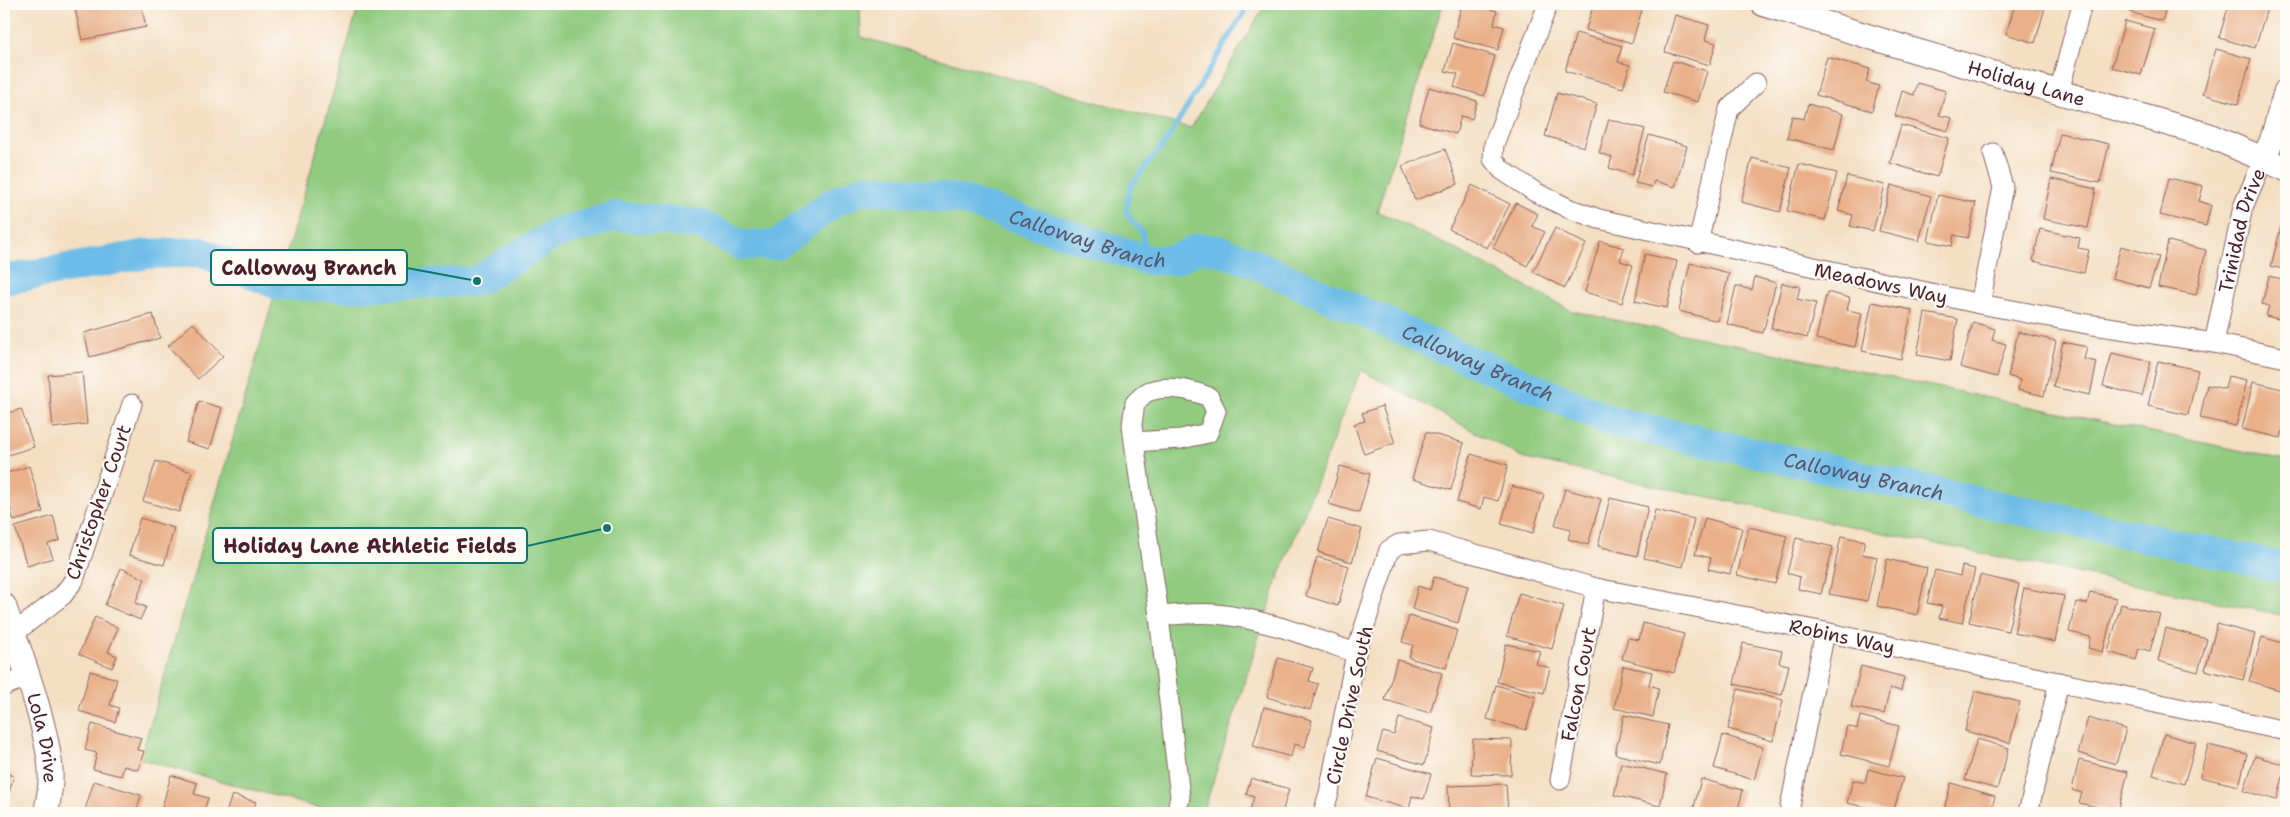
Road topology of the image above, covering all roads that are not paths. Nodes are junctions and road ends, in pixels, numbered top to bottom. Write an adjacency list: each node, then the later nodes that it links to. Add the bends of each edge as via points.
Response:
1 (1548, 4): 10 (street, Meadows Way, via 1494,144 1493,159 1502,170 1535,192 1570,209)
2 (1763, 4): 6 (street, Holiday Lane)
3 (2082, 4): 6 (street)
4 (1756, 83): 10 (street, via 1729,109)
5 (2286, 91): 8 (street, Trinidad Drive)
6 (2059, 92): 8 (street, Holiday Lane, via 2208,136)
7 (1993, 153): 11 (street, via 2002,187)
8 (2264, 158): 9 (street, Holiday Lane); 12 (street, Trinidad Drive, via 2243,207)
9 (2286, 169)
10 (1698, 243): 11 (street, Meadows Way)
11 (1980, 304): 12 (street, Meadows Way, via 2087,324)
12 (2214, 342): 13 (street, Meadows Way)
13 (2286, 358)
14 (132, 404): 21 (street, Christopher Court, via 74,580 63,595)
15 (1134, 442): 19 (street)
16 (1399, 544): 17 (street, Robins Way, via 1429,541); 22 (street, Circle Drive South, via 1389,550)
17 (1596, 588): 20 (street, Robins Way); 27 (street, Falcon Court)
18 (4, 606): 21 (street, Lola Drive)
19 (1159, 616): 22 (street, via 1215,614 1275,626); 30 (street, via 1180,797)
20 (1825, 632): 24 (street, Robins Way); 28 (street)
21 (13, 634): 23 (street, Lola Drive)
22 (1356, 653): 31 (street, Circle Drive South, via 1330,793)
23 (27, 677): 25 (street); 29 (street, Lola Drive, via 50,765)
24 (2059, 682): 26 (street, Robins Way); 32 (street)
25 (4, 686)
26 (2286, 731)
27 (1560, 780)
28 (1790, 807)
29 (46, 813)
30 (1176, 813)
31 (1323, 813)
32 (2028, 813)

